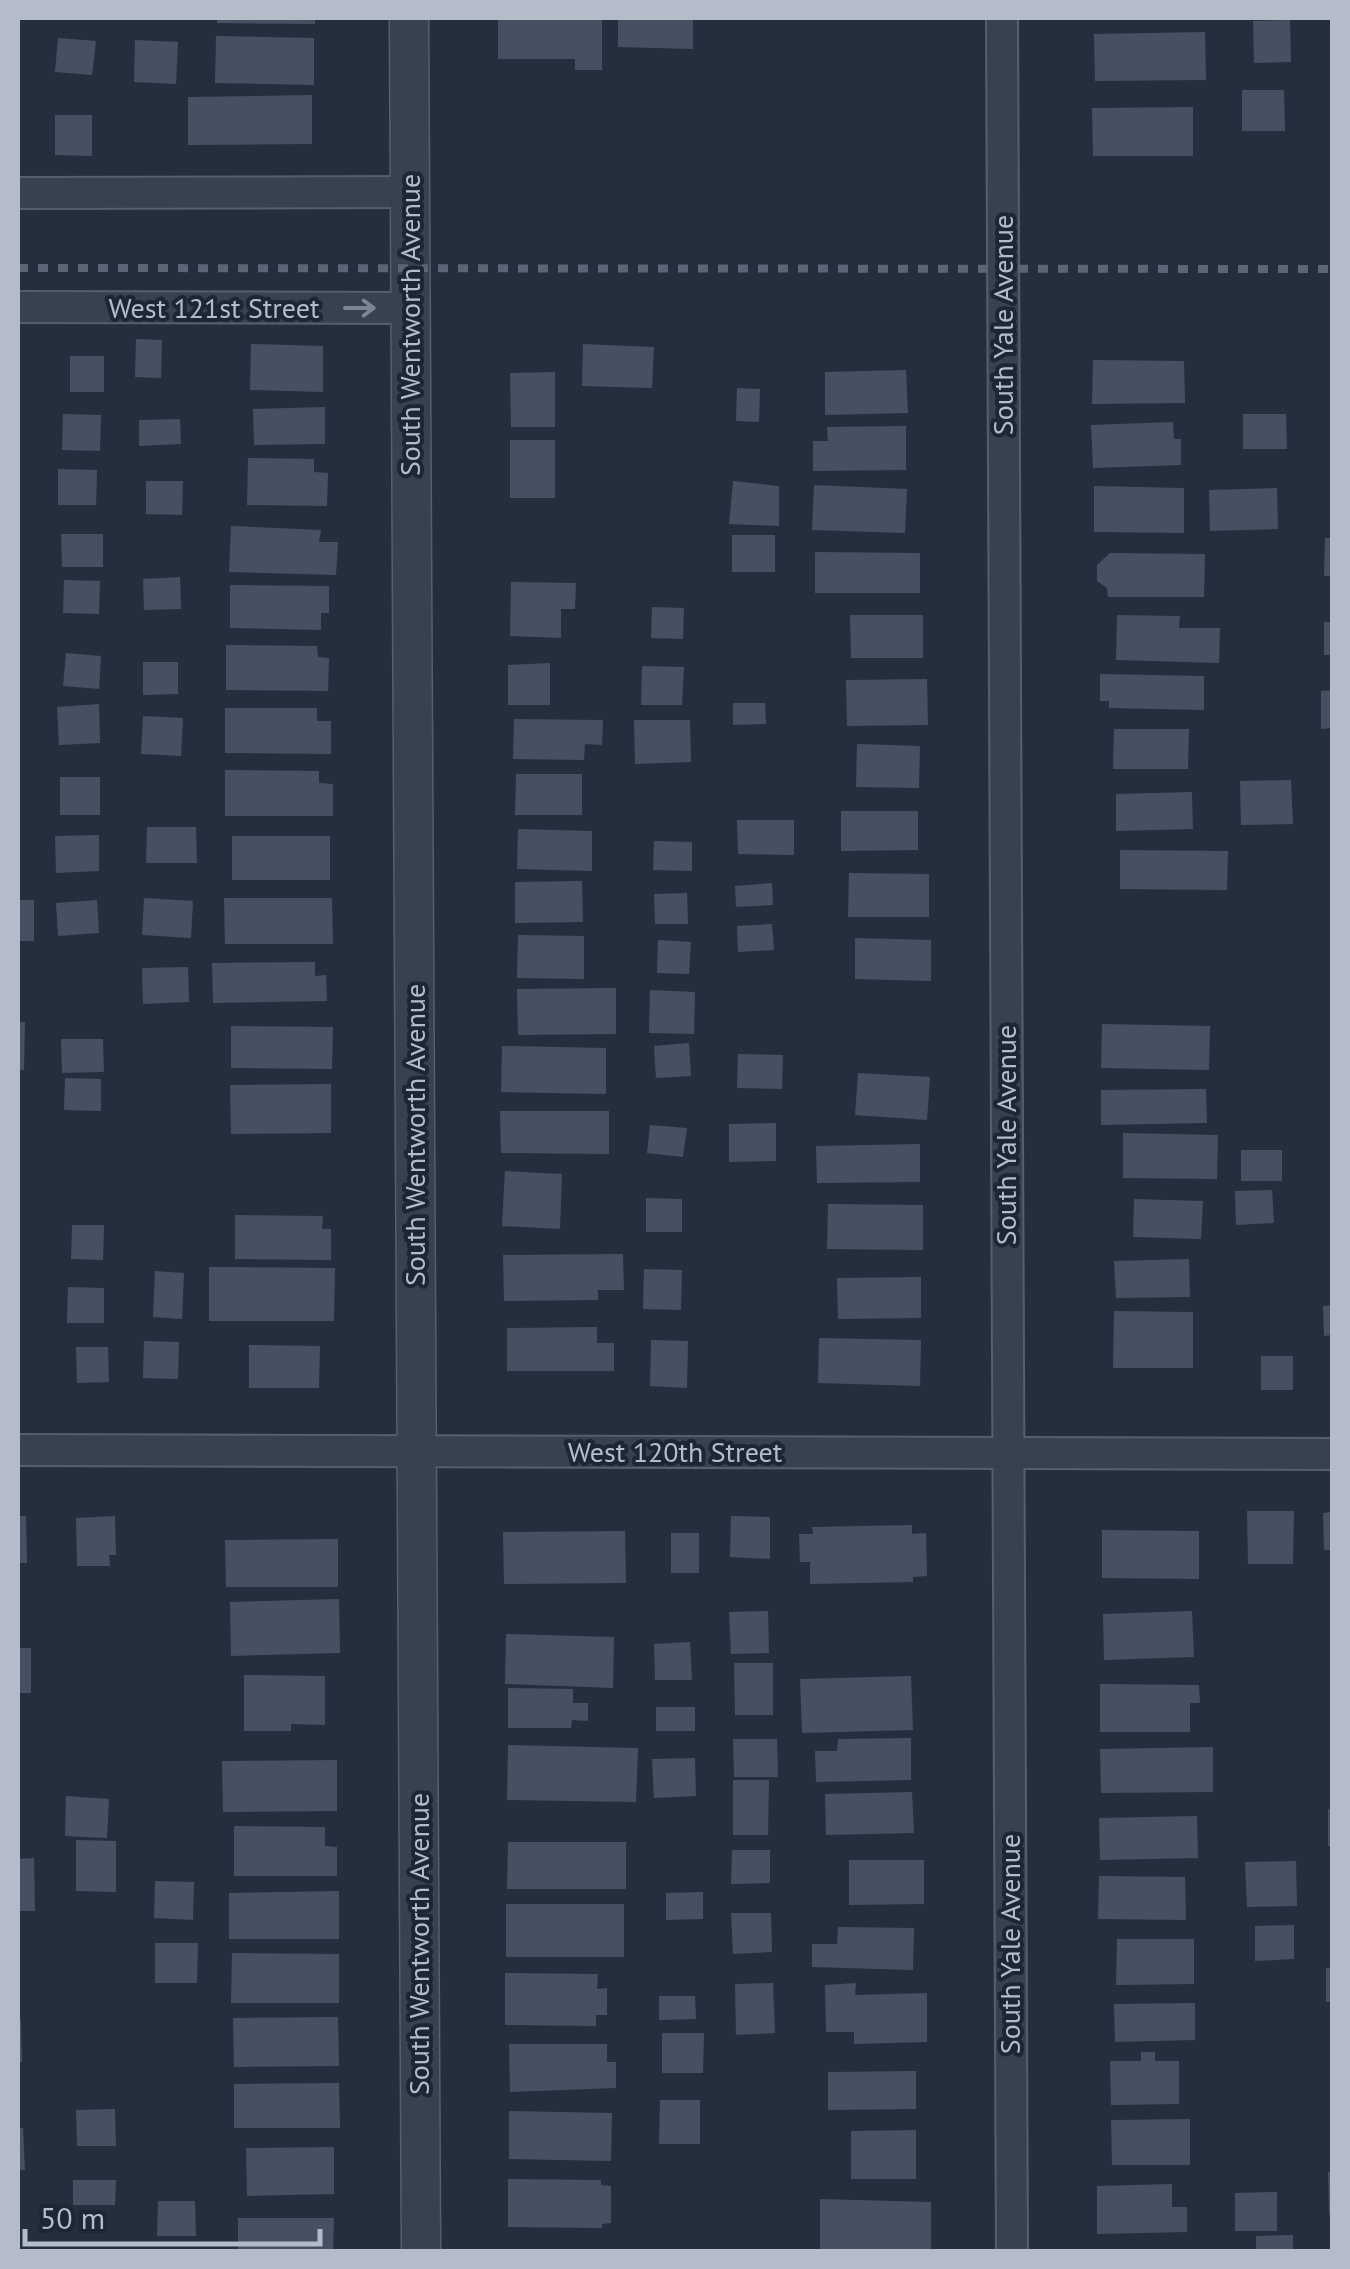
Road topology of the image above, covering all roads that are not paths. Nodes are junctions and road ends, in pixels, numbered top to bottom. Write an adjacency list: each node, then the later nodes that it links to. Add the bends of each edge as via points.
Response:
1 (409, 18): 4 (street, South Wentworth Avenue)
2 (1002, 18): 9 (street, South Yale Avenue)
3 (18, 192): 4 (street)
4 (410, 192): 6 (street, South Wentworth Avenue)
5 (18, 307): 6 (street, West 121st Street, one-way to 6)
6 (410, 308): 8 (street, South Wentworth Avenue)
7 (18, 1450): 8 (street, West 120th Street)
8 (417, 1451): 9 (street, West 120th Street); 11 (street, South Wentworth Avenue)
9 (1007, 1453): 10 (street, West 120th Street); 12 (street, South Yale Avenue)
10 (1332, 1454)
11 (421, 2252)
12 (1012, 2252)

